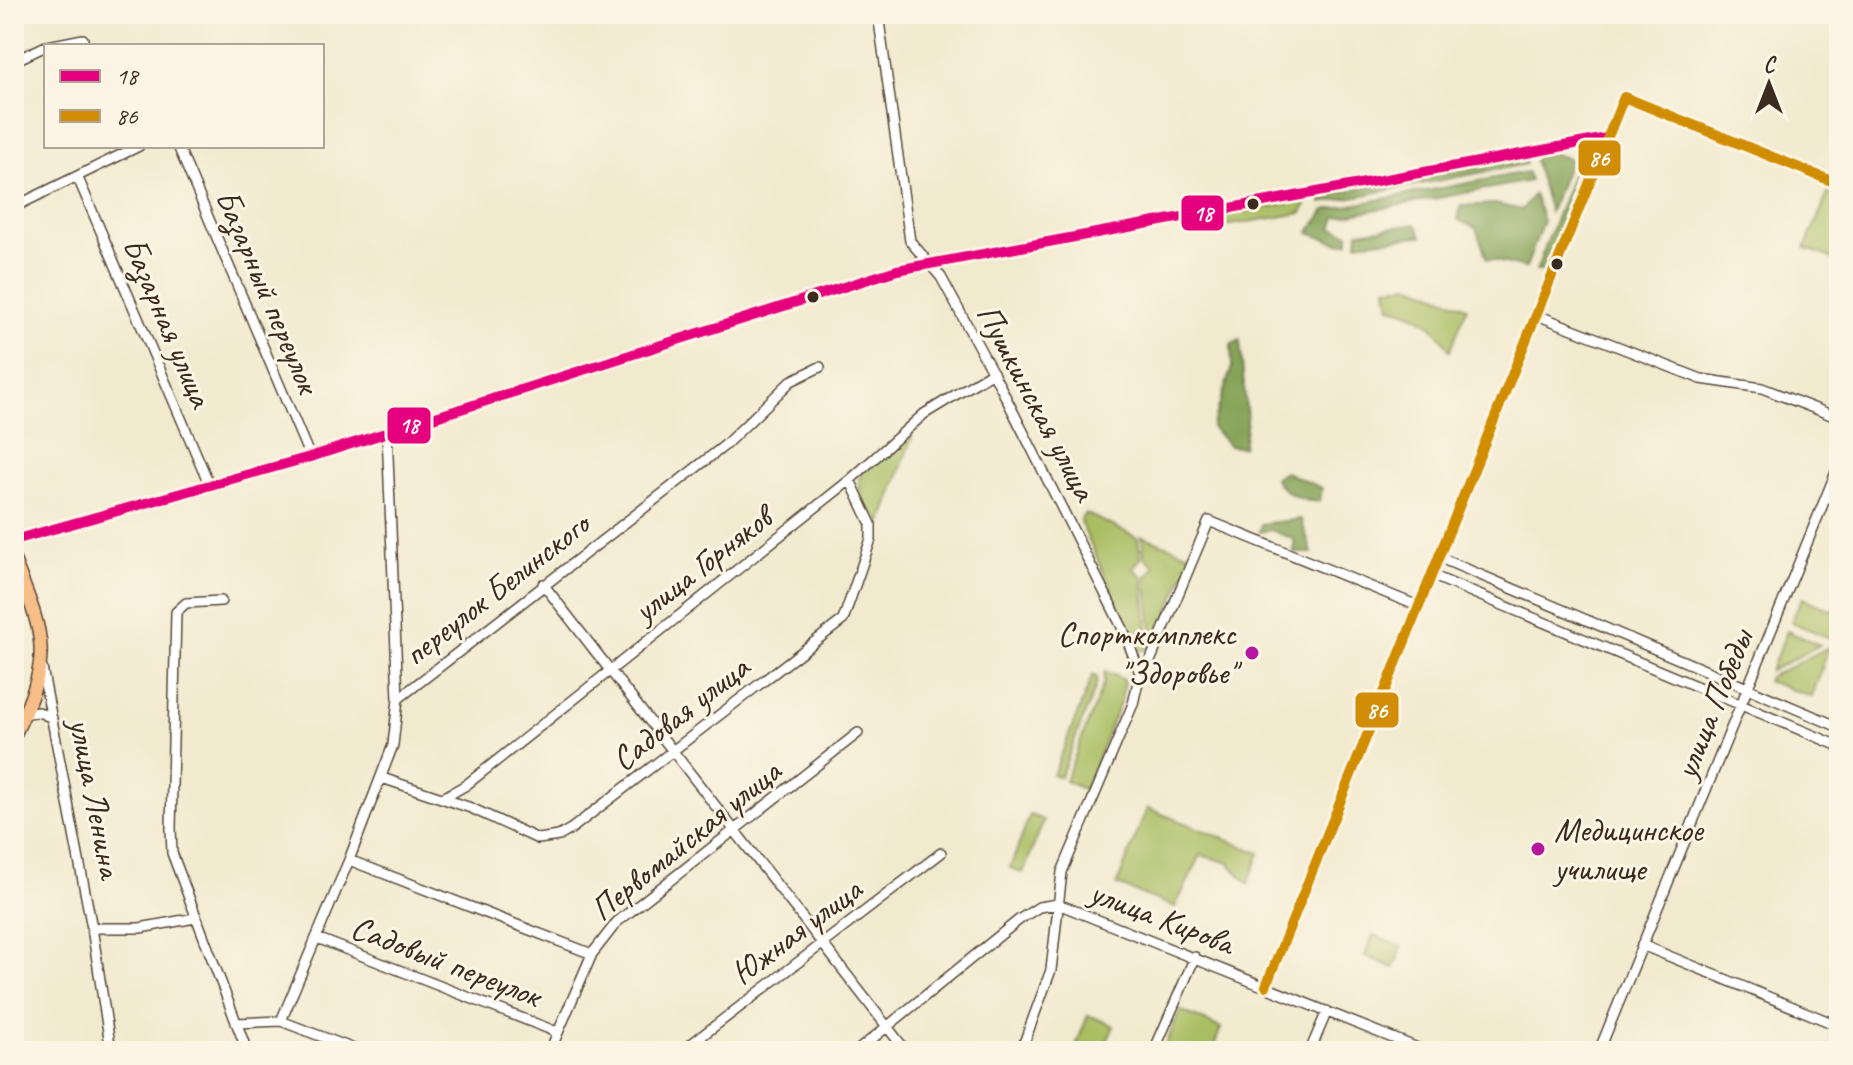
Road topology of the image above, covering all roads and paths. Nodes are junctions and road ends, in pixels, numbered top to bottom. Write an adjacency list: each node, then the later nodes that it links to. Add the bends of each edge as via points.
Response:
1 (878, 14): 12 (street, Пушкинская улица, via 910,241)
2 (83, 39): 3 (street)
3 (57, 44)
4 (44, 47): 5 (street)
5 (14, 61)
6 (1607, 138): 10 (street, via 1624,97); 12 (street); 13 (street)
7 (135, 148): 9 (street)
8 (179, 148): 18 (street, Базарный переулок)
9 (78, 178): 11 (street); 21 (street, Базарная улица)
10 (1839, 184)
11 (14, 207)
12 (929, 263): 15 (street, Пушкинская улица); 17 (street)
13 (1537, 315): 16 (street, via 1701,379 1762,388); 23 (street)
14 (820, 367): 26 (street, переулок Белинского, via 791,381 724,446)
15 (993, 372): 20 (street, улица Горняков, via 924,414); 31 (street, Пушкинская улица, via 1123,629)
16 (1839, 418)
17 (387, 432): 18 (street); 33 (street)
18 (310, 457): 21 (street)
19 (1839, 465): 32 (street, улица Победы)
20 (850, 480): 30 (street, улица Горняков); 41 (street, Садовая улица, via 871,524 871,539 843,620)
21 (210, 486): 22 (street)
22 (14, 540)
23 (1438, 557): 25 (street); 32 (street)
24 (14, 560): 29 (main road, улица Ленина, via 36,616)
25 (1431, 575): 28 (street); 34 (street)
26 (543, 584): 30 (street); 33 (street, переулок Белинского)
27 (221, 601): 48 (street, via 186,603 176,612 172,853)
28 (1418, 606): 31 (street, via 1209,521 1151,659); 55 (street)
29 (42, 668): 35 (main road); 36 (street, улица Ленина)
30 (610, 668): 41 (street); 43 (street, улица Горняков)
31 (1140, 673): 47 (street, via 1133,704 1062,872)
32 (1748, 687): 34 (street, улица Победы); 37 (street)
33 (398, 699): 42 (street, переулок Белинского, via 393,745)
34 (1741, 704): 40 (street); 52 (street, улица Победы)
35 (20, 713): 36 (street); 39 (main road)
36 (52, 718): 49 (street, улица Ленина)
37 (1839, 727)
38 (858, 733): 44 (street, Первомайская улица)
39 (14, 736)
40 (1839, 746)
41 (672, 753): 43 (street, Садовая улица, via 571,829 546,839); 44 (street)
42 (382, 778): 43 (street); 46 (street, переулок Белинского)
43 (443, 798)
44 (733, 831): 51 (street); 53 (street, Первомайская улица, via 617,922)
45 (941, 853): 51 (street, Южная улица)
46 (349, 860): 50 (street, переулок Белинского); 53 (street)
47 (1058, 904): 54 (street, улица Кирова); 60 (street, via 1039,907 1020,919); 69 (street, via 1051,970)
48 (195, 918): 49 (street, via 140,928); 58 (street)
49 (92, 928): 62 (street, улица Ленина)
50 (317, 938): 57 (street, переулок Белинского); 61 (street, Садовый переулок)
51 (822, 944): 60 (street); 66 (street, Южная улица)
52 (1642, 945): 59 (street); 73 (street, улица Победы)
53 (592, 954): 61 (street, Первомайская улица)
54 (1195, 957): 55 (street, улица Кирова); 70 (street)
55 (1266, 986): 56 (street, улица Кирова)
56 (1327, 1011): 71 (street); 72 (street, улица Кирова)
57 (281, 1021): 58 (street); 64 (street)
58 (236, 1023): 63 (street)
59 (1839, 1026)
60 (886, 1027): 67 (street); 68 (street)
61 (557, 1032): 65 (street, Первомайская улица)
62 (111, 1051)
63 (247, 1051)
64 (359, 1051)
65 (550, 1051)
66 (682, 1051)
67 (857, 1051)
68 (906, 1051)
69 (1021, 1051)
70 (1154, 1051)
71 (1310, 1051)
72 (1425, 1051)
73 (1599, 1051)

